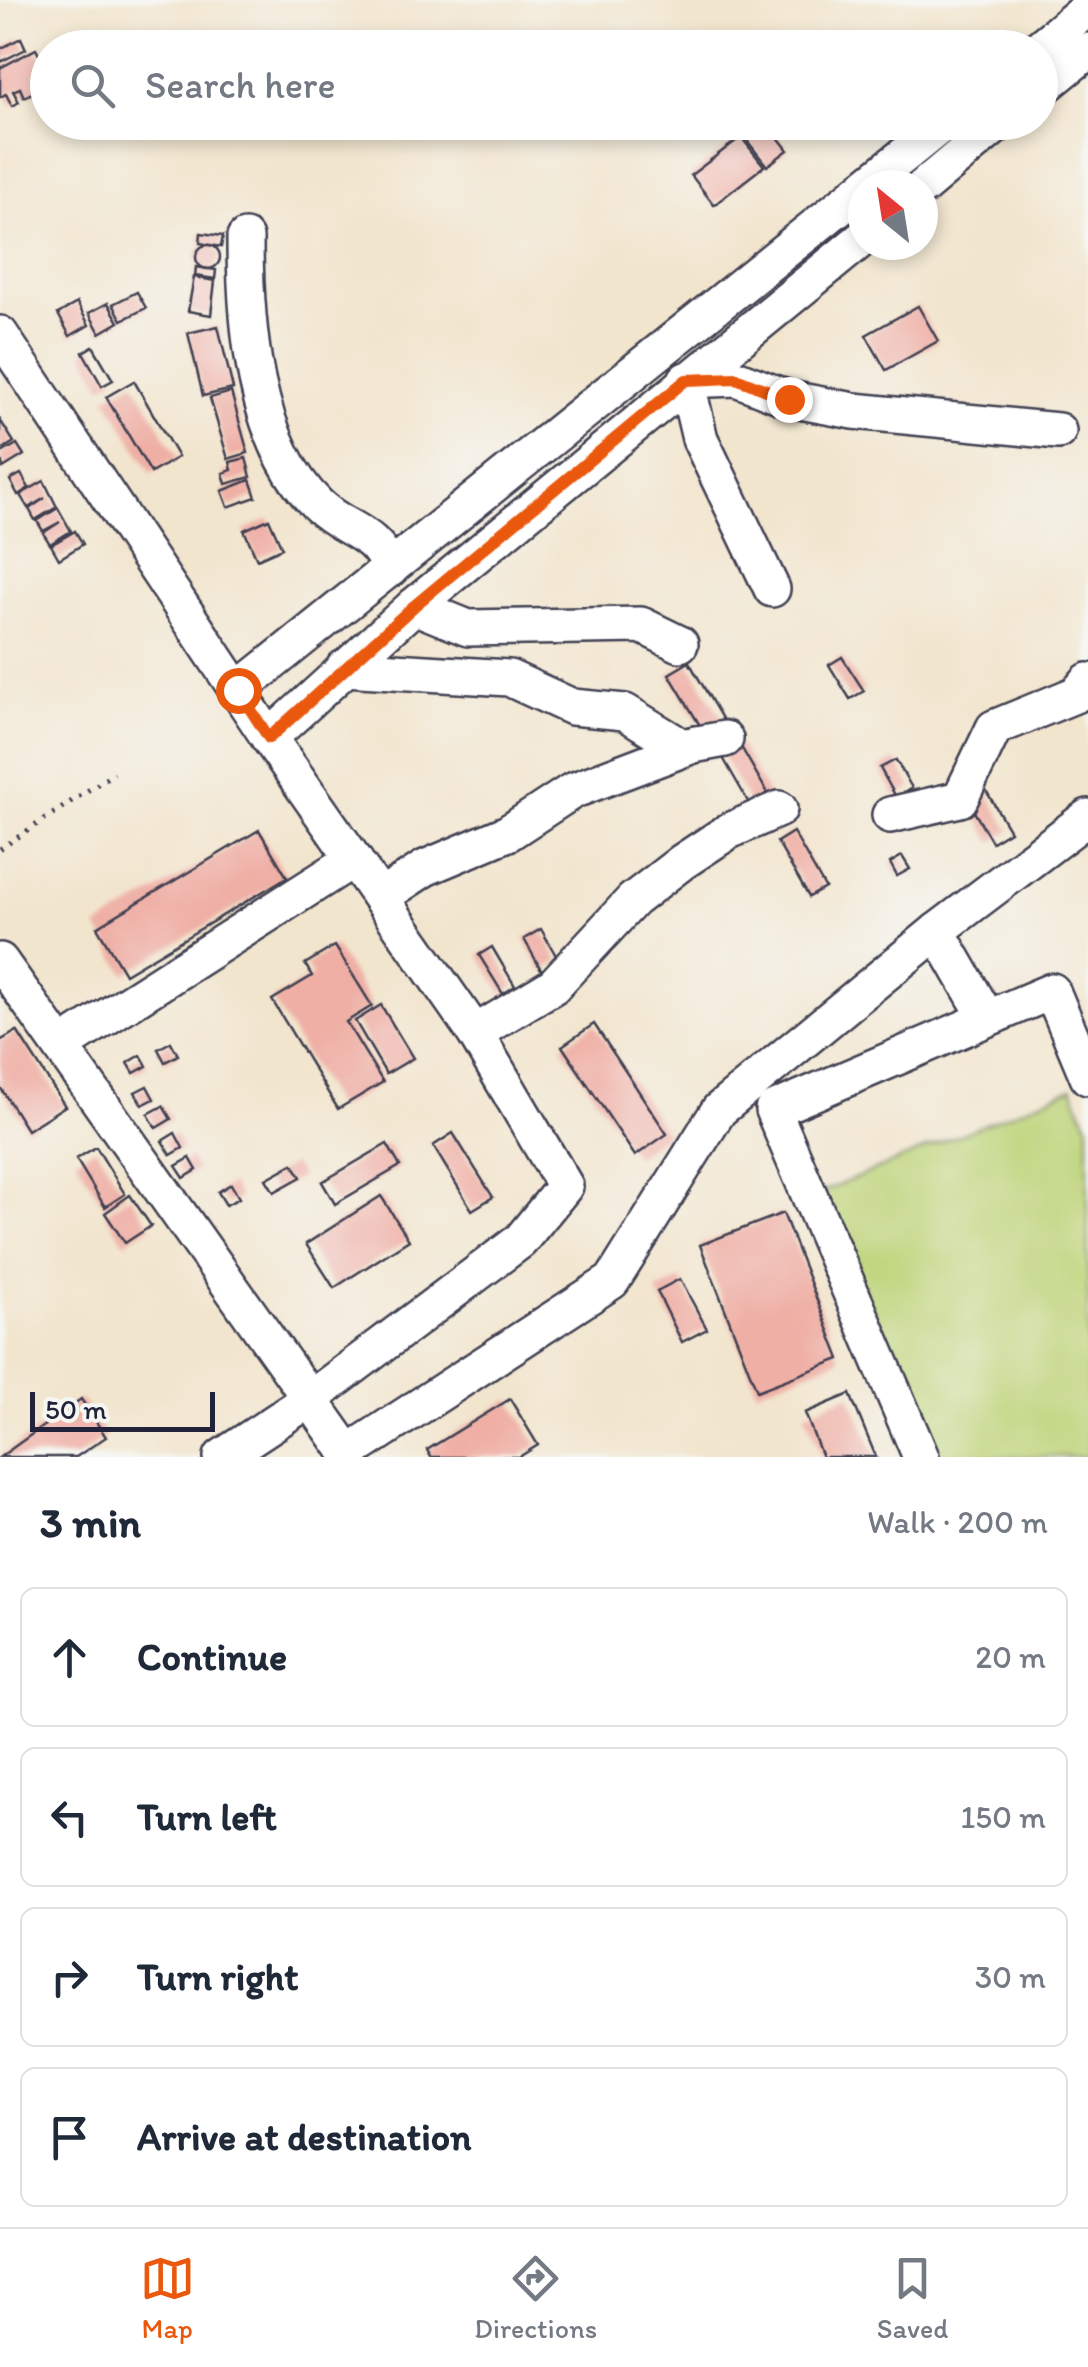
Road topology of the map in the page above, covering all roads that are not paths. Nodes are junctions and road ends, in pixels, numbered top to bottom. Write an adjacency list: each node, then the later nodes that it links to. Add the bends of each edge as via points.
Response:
1 (1088, 8): 2 (street)
2 (1058, 32)
3 (1088, 51): 4 (street)
4 (1058, 75)
5 (923, 140): 7 (street)
6 (979, 140): 8 (street)
7 (886, 170)
8 (938, 174)
9 (848, 201): 15 (street)
10 (245, 238): 15 (street, via 248,320 267,416 319,506 380,546)
11 (848, 250): 13 (street)
12 (0, 334): 21 (street)
13 (686, 380): 14 (street, via 736,378 789,399 854,411); 16 (street, via 700,439); 17 (street)
14 (1058, 432)
15 (390, 569): 21 (street)
16 (772, 589)
17 (414, 606): 18 (street, via 468,628 641,625); 19 (street)
18 (680, 644)
19 (344, 668): 22 (street); 27 (street, via 509,678 572,707 624,712 682,747 711,742 572,791 508,834 425,868)
20 (1088, 681): 24 (street, via 1076,694 994,728 960,799)
21 (238, 690): 22 (street)
22 (269, 738): 26 (street)
23 (779, 809): 31 (street, via 729,830 682,862 633,900 554,986)
24 (890, 815)
25 (1088, 817): 28 (street)
26 (354, 859): 27 (street); 32 (street)
27 (381, 898): 31 (street)
28 (936, 930): 30 (street); 35 (street, via 719,1110 612,1281)
29 (0, 960): 32 (street)
30 (987, 1018): 33 (street, via 1052,991); 37 (street, via 773,1110)
31 (475, 1033): 34 (street, via 565,1186 520,1240)
32 (61, 1046): 34 (street)
33 (1088, 1076)
34 (310, 1399): 35 (street); 36 (street)
35 (350, 1455)
36 (222, 1457)
37 (921, 1457)

